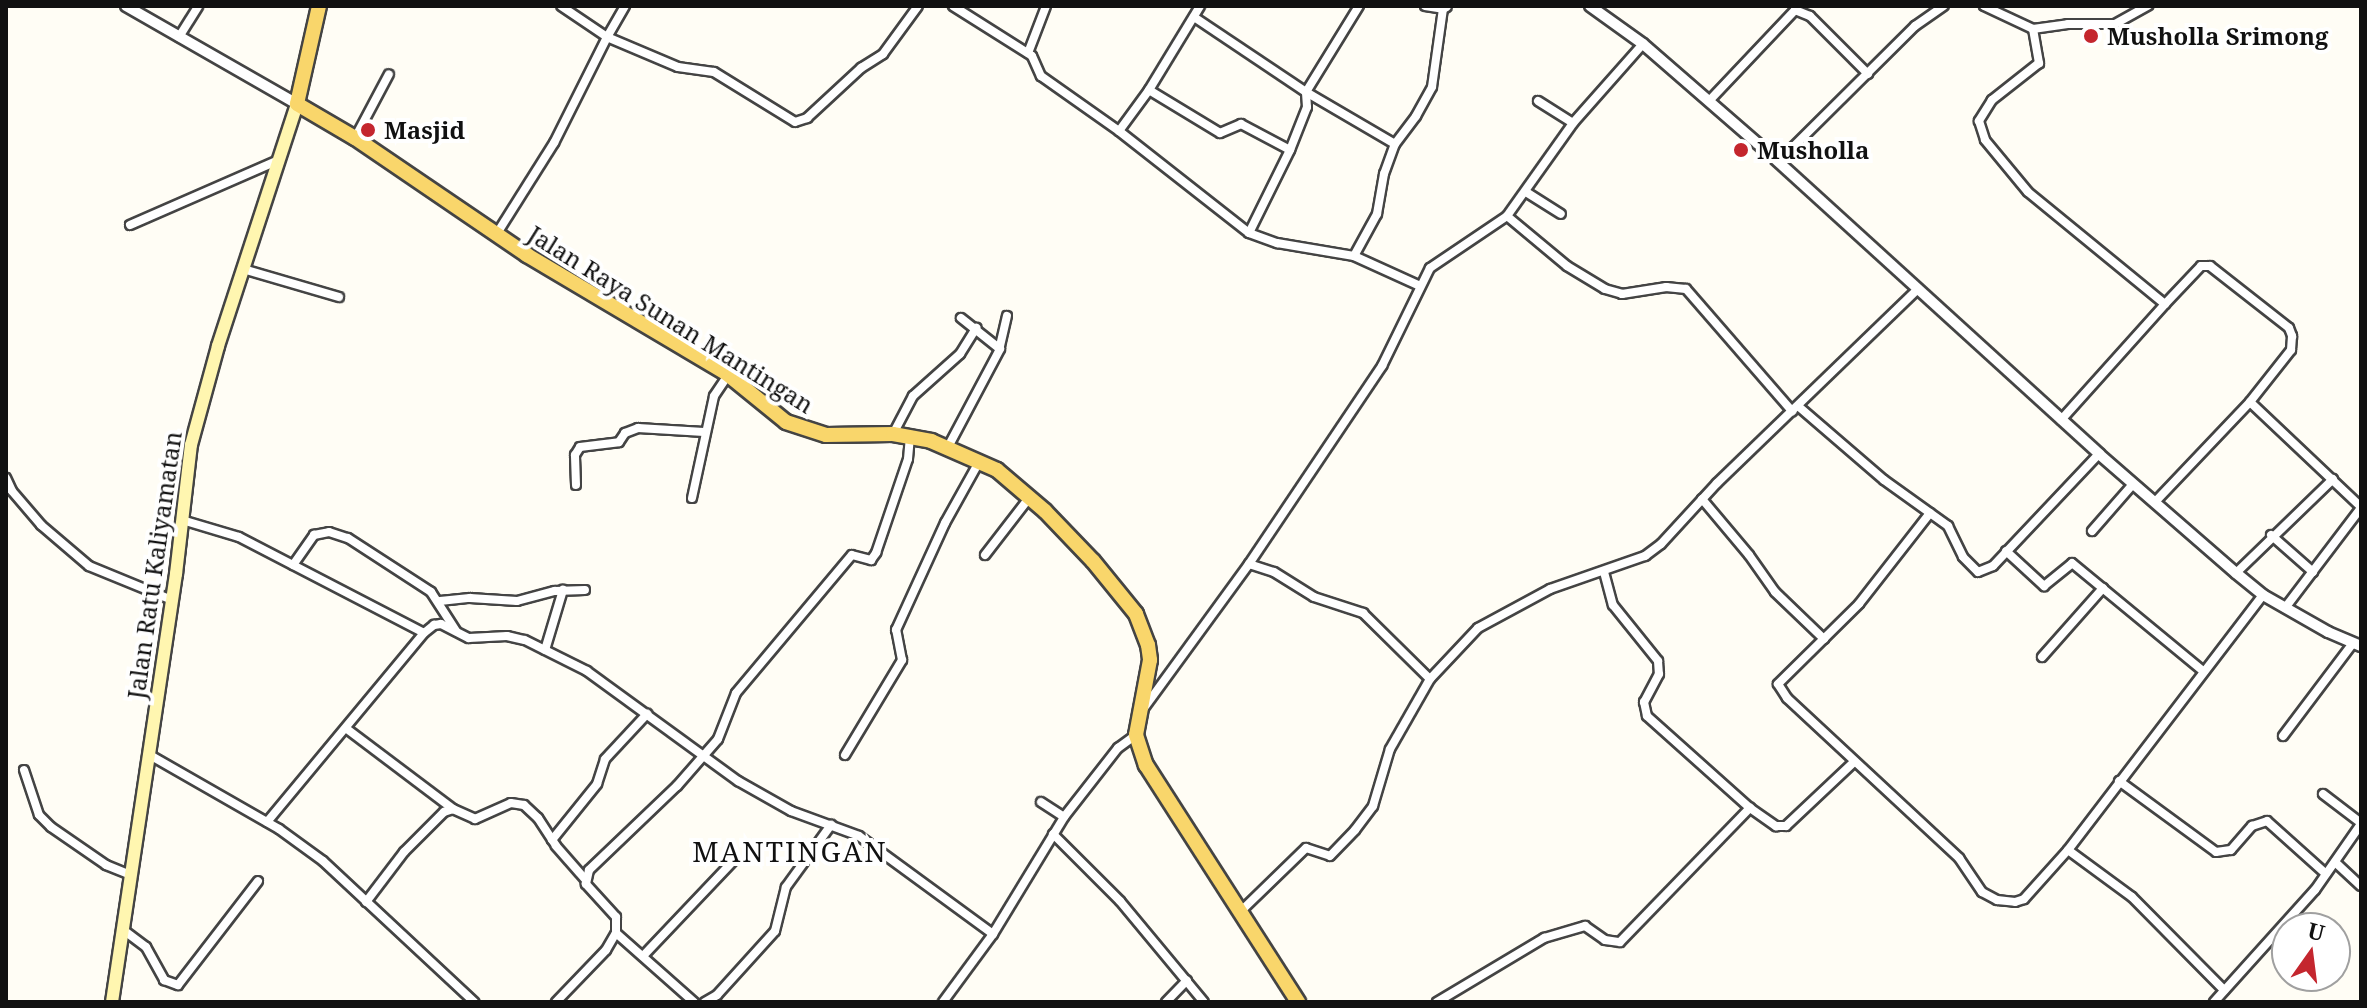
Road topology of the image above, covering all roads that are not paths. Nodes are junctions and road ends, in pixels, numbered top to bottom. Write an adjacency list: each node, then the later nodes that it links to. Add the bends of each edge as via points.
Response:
1 (126, 6): 19 (street, Jalan Raya Sunan Mantingan)
2 (198, 6): 19 (street)
3 (319, 6): 29 (main road, Jalan Ratu Kaliyamatan)
4 (561, 6): 20 (street)
5 (625, 6): 20 (street)
6 (918, 6): 20 (street, via 883,54 807,118 795,122 714,72 678,67)
7 (953, 6): 22 (street)
8 (1046, 6): 22 (street)
9 (1200, 6): 17 (street)
10 (1359, 6): 26 (street)
11 (1425, 6): 16 (street)
12 (1590, 6): 21 (street)
13 (1944, 6): 24 (street, via 1915,26)
14 (1984, 6): 18 (street)
15 (2148, 6): 18 (street, via 2115,24)
16 (1445, 8): 33 (street, via 1432,87)
17 (1194, 17): 25 (street); 26 (street)
18 (2033, 29): 48 (street, via 2039,63 1986,108 1979,121 1985,140 2028,192)
19 (179, 37): 29 (street, Jalan Raya Sunan Mantingan)
20 (607, 37): 42 (street, via 554,143)
21 (1643, 44): 28 (street); 30 (street)
22 (1028, 53): 31 (street, via 1041,76)
23 (389, 74): 32 (street)
24 (1868, 74): 28 (street, via 1810,16 1795,10); 36 (street)
25 (1149, 90): 31 (street); 34 (street, via 1220,133 1241,124)
26 (1306, 92): 33 (street); 34 (street, via 1307,107)
27 (1538, 101): 30 (street)
28 (1709, 101): 36 (street)
29 (297, 104): 32 (main road, Jalan Raya Sunan Mantingan); 35 (main road, Jalan Ratu Kaliyamatan)
30 (1573, 123): 37 (street)
31 (1119, 131): 41 (street)
32 (355, 138): 42 (main road, Jalan Raya Sunan Mantingan)
33 (1395, 144): 43 (street, via 1377,214)
34 (1290, 150): 41 (street)
35 (280, 160): 40 (street); 44 (main road, Jalan Ratu Kaliyamatan)
36 (1778, 162): 46 (street)
37 (1526, 192): 38 (street); 39 (street)
38 (1561, 214)
39 (1507, 216): 45 (street, via 1441,258); 55 (street, via 1567,266 1605,289 1622,294 1686,289)
40 (130, 225)
41 (1249, 233): 43 (street)
42 (496, 235): 53 (main road, Jalan Raya Sunan Mantingan)
43 (1354, 256): 45 (street)
44 (243, 269): 47 (street); 73 (main road, Jalan Ratu Kaliyamatan, via 191,445)
45 (1420, 286): 78 (street, via 1382,366)
46 (1918, 289): 55 (street); 56 (street)
47 (339, 297)
48 (2165, 304): 54 (street, via 2206,265 2289,328 2291,350); 56 (street)
49 (1007, 316): 52 (street)
50 (961, 318): 51 (street)
51 (976, 328): 52 (street); 58 (street, via 960,354 913,396)
52 (1000, 346): 60 (street)
53 (727, 374): 57 (street); 58 (main road, Jalan Raya Sunan Mantingan, via 786,422 808,431 841,437)
54 (2250, 402): 64 (street); 70 (street)
55 (1795, 408): 69 (street); 72 (street)
56 (2061, 420): 61 (street)
57 (704, 432): 66 (street, via 638,428 619,442 580,447 575,455); 67 (street)
58 (893, 434): 59 (main road, Jalan Raya Sunan Mantingan)
59 (910, 437): 60 (main road, Jalan Raya Sunan Mantingan); 105 (street, via 908,459 876,553 871,560 852,555 788,629 736,693 727,723)
60 (948, 447): 62 (main road, Jalan Raya Sunan Mantingan)
61 (2099, 454): 65 (street); 76 (street)
62 (980, 461): 68 (main road, Jalan Raya Sunan Mantingan); 104 (street, via 896,630 902,660)
63 (6, 478): 87 (street, via 41,525 89,566)
64 (2333, 479): 71 (street); 75 (street)
65 (2133, 484): 70 (street); 74 (street)
66 (576, 485)
67 (692, 498)
68 (1029, 498): 77 (street); 99 (main road, Jalan Raya Sunan Mantingan, via 1093,561 1136,614 1150,660)
69 (1702, 499): 80 (street, via 1645,556); 92 (street, via 1775,592)
70 (2155, 502): 82 (street)
71 (2361, 507): 81 (street)
72 (1930, 513): 76 (street, via 1952,530 1963,557 1978,572 1993,566); 92 (street, via 1896,561)
73 (182, 520): 79 (street, via 228,533); 87 (main road, Jalan Ratu Kaliyamatan)
74 (2092, 531)
75 (2271, 535): 81 (street); 82 (street)
76 (2006, 551): 83 (street, via 2044,586 2070,563)
77 (985, 555)
78 (1249, 564): 97 (street, via 1274,572 1314,597 1363,613); 99 (street)
79 (293, 565): 88 (street, via 314,535 335,534 363,545); 91 (street)
80 (1604, 572): 97 (street, via 1550,589 1478,628); 111 (street, via 1613,605 1658,661 1659,674 1644,702 1647,716)
81 (2313, 572): 89 (street)
82 (2236, 573): 86 (street)
83 (2103, 588): 95 (street); 96 (street)
84 (563, 590): 85 (street); 88 (street, via 517,601); 94 (street)
85 (585, 590)
86 (2263, 595): 89 (street); 96 (street)
87 (172, 600): 103 (main road, Jalan Ratu Kaliyamatan)
88 (440, 601): 90 (street)
89 (2285, 608): 93 (street)
90 (456, 631): 91 (street, via 434,625); 94 (street, via 469,638 515,637)
91 (424, 633): 100 (street)
92 (1824, 639): 106 (street, via 1778,684)
93 (2357, 644): 102 (street)
94 (545, 650): 98 (street, via 605,682)
95 (2042, 657)
96 (2204, 672): 108 (street)
97 (1430, 679): 128 (street, via 1390,749 1373,806 1355,830 1330,856 1306,848)
98 (647, 714): 105 (street); 118 (street, via 605,759 597,784)
99 (1137, 719): 101 (main road, Jalan Raya Sunan Mantingan)
100 (347, 729): 112 (street); 114 (street)
101 (1136, 735): 113 (street, via 1118,748); 128 (main road, Jalan Raya Sunan Mantingan, via 1152,774)
102 (2283, 736)
103 (148, 754): 114 (street); 123 (main road, Jalan Ratu Kaliyamatan)
104 (845, 755)
105 (703, 757): 116 (street, via 791,811); 124 (street)
106 (1854, 762): 111 (street, via 1786,826 1776,826); 119 (street, via 1959,858 1982,892 1997,900 2024,899)
107 (24, 770): 123 (street, via 39,815 51,827 106,865)
108 (2119, 781): 119 (street); 122 (street, via 2216,852 2231,850 2252,826 2267,821)
109 (2323, 794): 115 (street)
110 (1041, 802): 113 (street)
111 (1750, 808): 144 (street, via 1620,942 1605,940 1585,926 1544,938)
112 (453, 809): 118 (street, via 475,819 511,803 524,805); 127 (street, via 417,838)
113 (1064, 817): 117 (street)
114 (267, 822): 127 (street, via 323,861)
115 (2361, 823): 121 (street)
116 (831, 825): 131 (street, via 859,836); 139 (street, via 786,887 775,931)
117 (1053, 834): 131 (street); 133 (street, via 1120,901)
118 (552, 840): 124 (street)
119 (2068, 850): 134 (street, via 2143,908)
120 (733, 861): 132 (street)
121 (2335, 862): 122 (street); 126 (street)
122 (2326, 874): 134 (street)
123 (131, 875): 129 (main road, Jalan Ratu Kaliyamatan)
124 (585, 879): 130 (street, via 616,917)
125 (258, 881): 129 (street, via 178,985 164,980 146,947)
126 (2361, 886)
127 (366, 902): 136 (street)
128 (1240, 912): 143 (main road, Jalan Raya Sunan Mantingan)
129 (121, 929): 135 (main road, Jalan Ratu Kaliyamatan)
130 (616, 933): 132 (street); 137 (street)
131 (993, 934): 140 (street)
132 (643, 956): 138 (street)
133 (1187, 980): 141 (street); 142 (street)
134 (2224, 990): 145 (street)
135 (112, 1002)
136 (474, 1002)
137 (556, 1002)
138 (694, 1002)
139 (705, 1002)
140 (943, 1002)
141 (1166, 1002)
142 (1204, 1002)
143 (1298, 1002)
144 (1437, 1002)
145 (2214, 1002)

